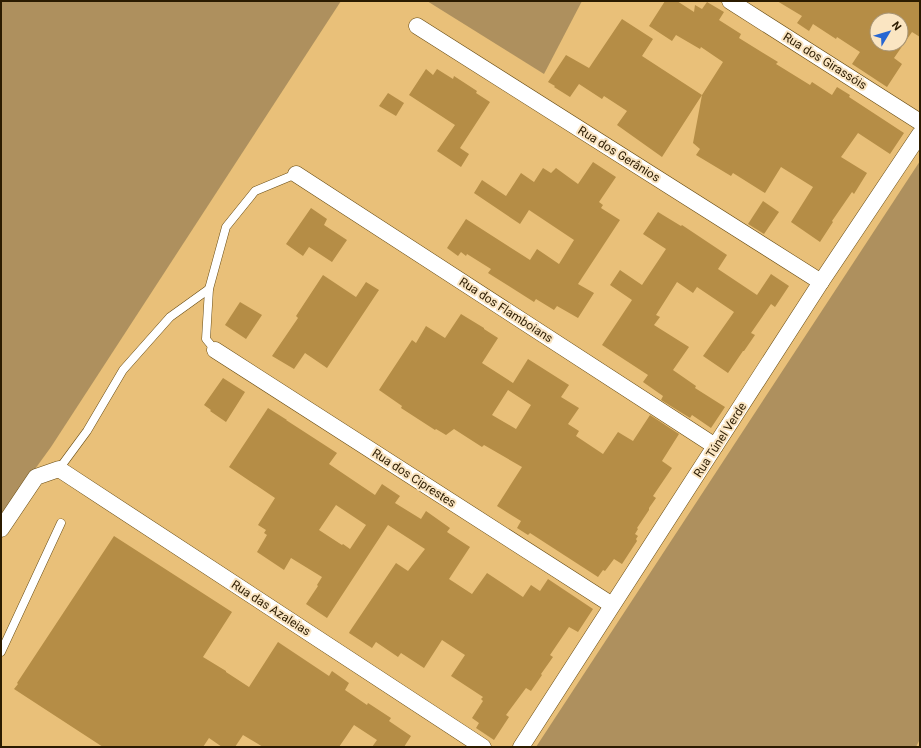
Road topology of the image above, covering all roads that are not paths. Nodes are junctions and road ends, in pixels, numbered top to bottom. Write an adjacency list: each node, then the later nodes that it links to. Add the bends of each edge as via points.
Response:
1 (730, 1): 3 (street, Rua dos Girassóis)
2 (417, 26): 6 (street, Rua dos Gerânios)
3 (920, 122)
4 (920, 134): 6 (street, Rua Túnel Verde)
5 (296, 174): 7 (lane, via 255,191 226,227); 9 (street, Rua dos Flamboians)
6 (822, 282): 9 (street, Rua Túnel Verde)
7 (209, 289): 8 (lane, via 206,339); 10 (lane, via 170,317 123,370 87,431)
8 (215, 350): 13 (street, Rua dos Ciprestes)
9 (715, 446): 13 (street, Rua Túnel Verde)
10 (59, 469): 12 (street, via 36,477); 15 (street, Rua das Azaleias)
11 (60, 523): 14 (lane)
12 (1, 529)
13 (612, 605): 16 (street, Rua Túnel Verde)
14 (1, 652)
15 (483, 747)
16 (521, 747)

